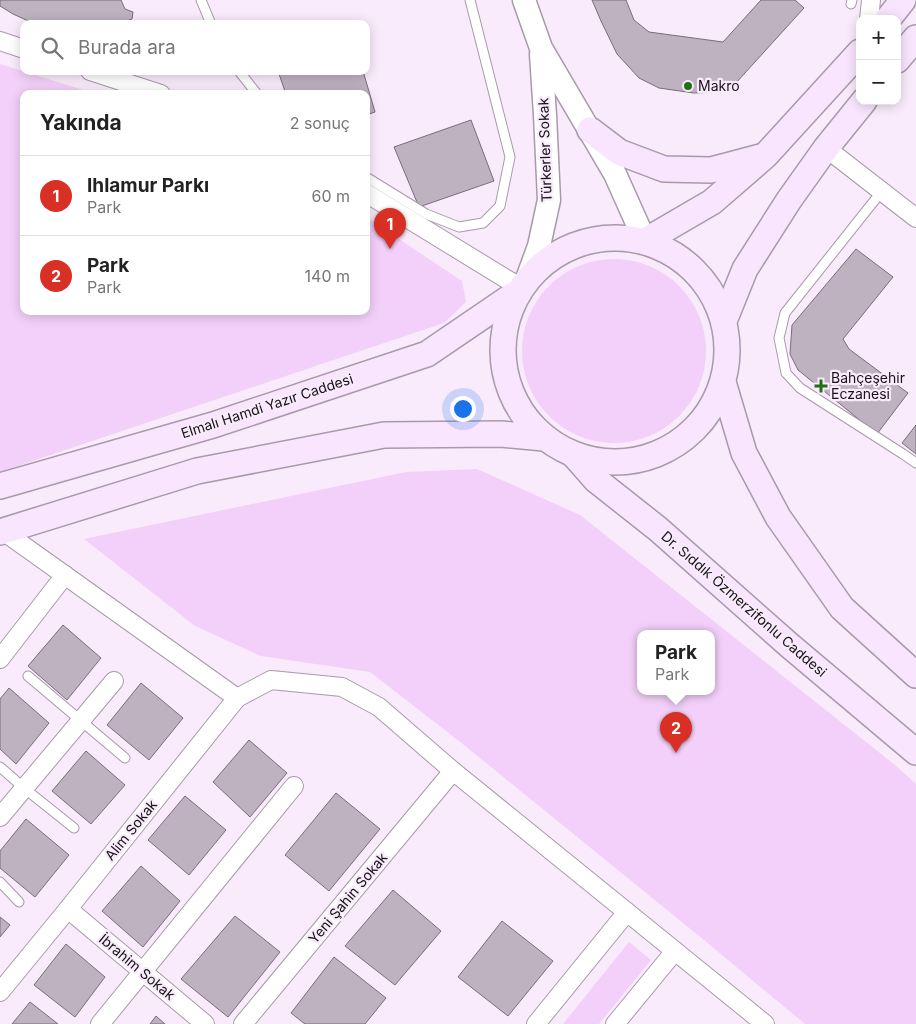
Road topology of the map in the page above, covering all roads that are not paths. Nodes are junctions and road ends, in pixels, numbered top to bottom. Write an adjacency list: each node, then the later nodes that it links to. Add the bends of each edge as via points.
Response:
1 (202, 0): 8 (lane)
2 (470, 0): 23 (lane, via 510,157 500,206 483,223 459,228 426,214)
3 (524, 0): 12 (street, Türkerler Sokak)
4 (871, 0): 6 (street)
5 (903, 0): 7 (main road)
6 (869, 15)
7 (891, 15)
8 (210, 20)
9 (916, 38): 13 (main road)
10 (0, 41): 11 (street)
11 (20, 48)
12 (541, 48): 20 (street, Türkerler Sokak); 28 (street, Türkerler Sokak, via 549,200 539,246)
13 (901, 55)
14 (856, 56): 22 (main road)
15 (102, 75): 17 (street)
16 (243, 75): 18 (lane)
17 (149, 90)
18 (254, 90)
19 (861, 105): 21 (main road)
20 (590, 130): 22 (main road, via 620,152 664,169 711,170); 27 (street, Türkerler Sokak, via 615,174)
21 (826, 148): 24 (street); 29 (main road, via 745,270)
22 (764, 156): 27 (main road, via 712,202)
23 (370, 180)
24 (882, 192): 26 (street); 33 (lane, via 785,312 779,338 786,373 800,388)
25 (370, 195): 28 (street)
26 (916, 218)
27 (645, 241): 28 (main road, Elmalı Hamdi Yazır Caddesi, via 613,237 581,242 551,257); 29 (main road, Elmalı Hamdi Yazır Caddesi, via 672,252 696,270 713,294)
28 (522, 286): 31 (main road, via 506,322 502,354 508,386 522,414); 34 (main road, Elmalı Hamdi Yazır Caddesi, via 427,354 213,425)
29 (724, 321): 30 (main road, via 728,352)
30 (723, 382): 32 (main road, via 710,410 690,434 665,451 635,461 604,462); 38 (main road, via 744,453 778,517 842,608)
31 (544, 438): 32 (main road); 35 (main road, via 501,434 384,436 197,471)
32 (574, 455): 43 (main road, Dr. Sıddık Özmerzifonlu Caddesi, via 596,480 658,529)
33 (916, 463)
34 (0, 486)
35 (2, 532): 36 (street)
36 (65, 575): 37 (street); 41 (street)
37 (0, 660)
38 (916, 675)
39 (28, 676): 42 (lane)
40 (114, 681): 42 (street)
41 (237, 698): 46 (street, Alim Sokak, via 271,680 342,687 379,707); 53 (street, Alim Sokak)
42 (81, 721): 44 (lane); 48 (street)
43 (916, 752)
44 (125, 758)
45 (0, 766): 48 (lane)
46 (453, 771): 54 (street); 60 (street, Yeni Şahin Sokak)
47 (294, 786): 56 (street)
48 (24, 788): 49 (street); 50 (lane)
49 (0, 817)
50 (74, 828)
51 (0, 882): 52 (lane)
52 (19, 902)
53 (68, 909): 56 (street, İbrahim Sokak); 57 (street, Alim Sokak)
54 (627, 912): 55 (street); 61 (street)
55 (674, 951): 62 (street); 63 (street)
56 (143, 972): 58 (street); 59 (street, İbrahim Sokak)
57 (0, 992)
58 (100, 1024)
59 (205, 1024)
60 (243, 1024)
61 (536, 1024)
62 (614, 1024)
63 (765, 1024)

